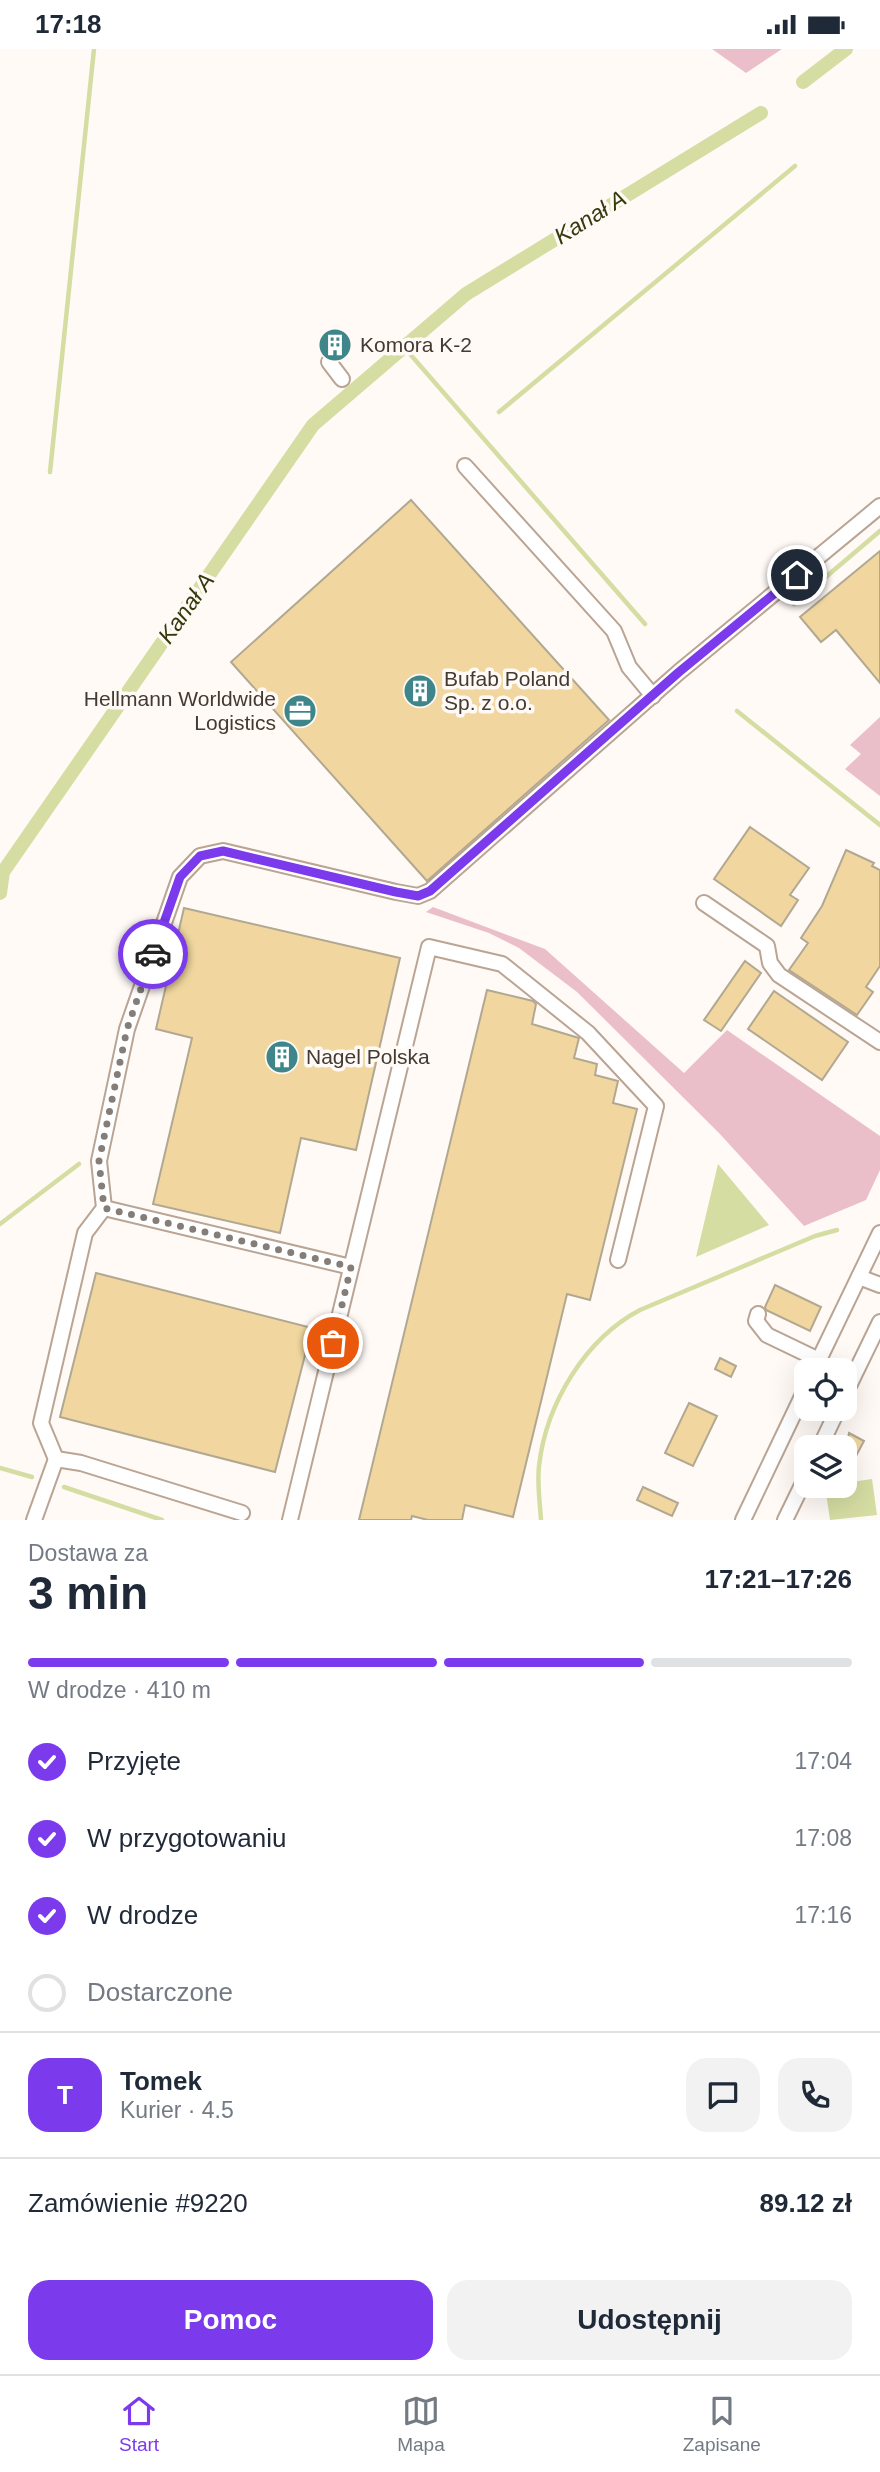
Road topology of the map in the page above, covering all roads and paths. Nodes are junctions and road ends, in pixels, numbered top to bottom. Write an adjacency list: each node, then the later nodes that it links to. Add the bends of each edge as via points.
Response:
1 (329, 362): 2 (street)
2 (342, 379)
3 (465, 466): 5 (street, via 614,631 629,667)
4 (880, 506): 5 (street)
5 (653, 696): 8 (street, via 430,891 418,896 223,851 200,856 180,877 127,1029 99,1161)
6 (705, 903): 7 (street, via 766,946 779,975)
7 (880, 1042)
8 (104, 1208): 11 (street); 20 (street, via 85,1233 41,1423)
9 (880, 1233): 12 (street)
10 (618, 1260): 11 (street, via 656,1106 588,1033 502,964 429,947)
11 (351, 1267): 24 (street)
12 (859, 1277): 13 (street); 17 (street)
13 (880, 1286)
14 (758, 1314): 16 (street, via 756,1321 768,1335)
15 (880, 1322): 18 (street)
16 (806, 1358)
17 (820, 1358)
18 (857, 1369)
19 (794, 1413): 25 (street)
20 (55, 1459): 22 (street); 23 (street)
21 (796, 1498): 26 (street)
22 (242, 1513)
23 (34, 1520)
24 (290, 1520)
25 (743, 1520)
26 (785, 1520)

